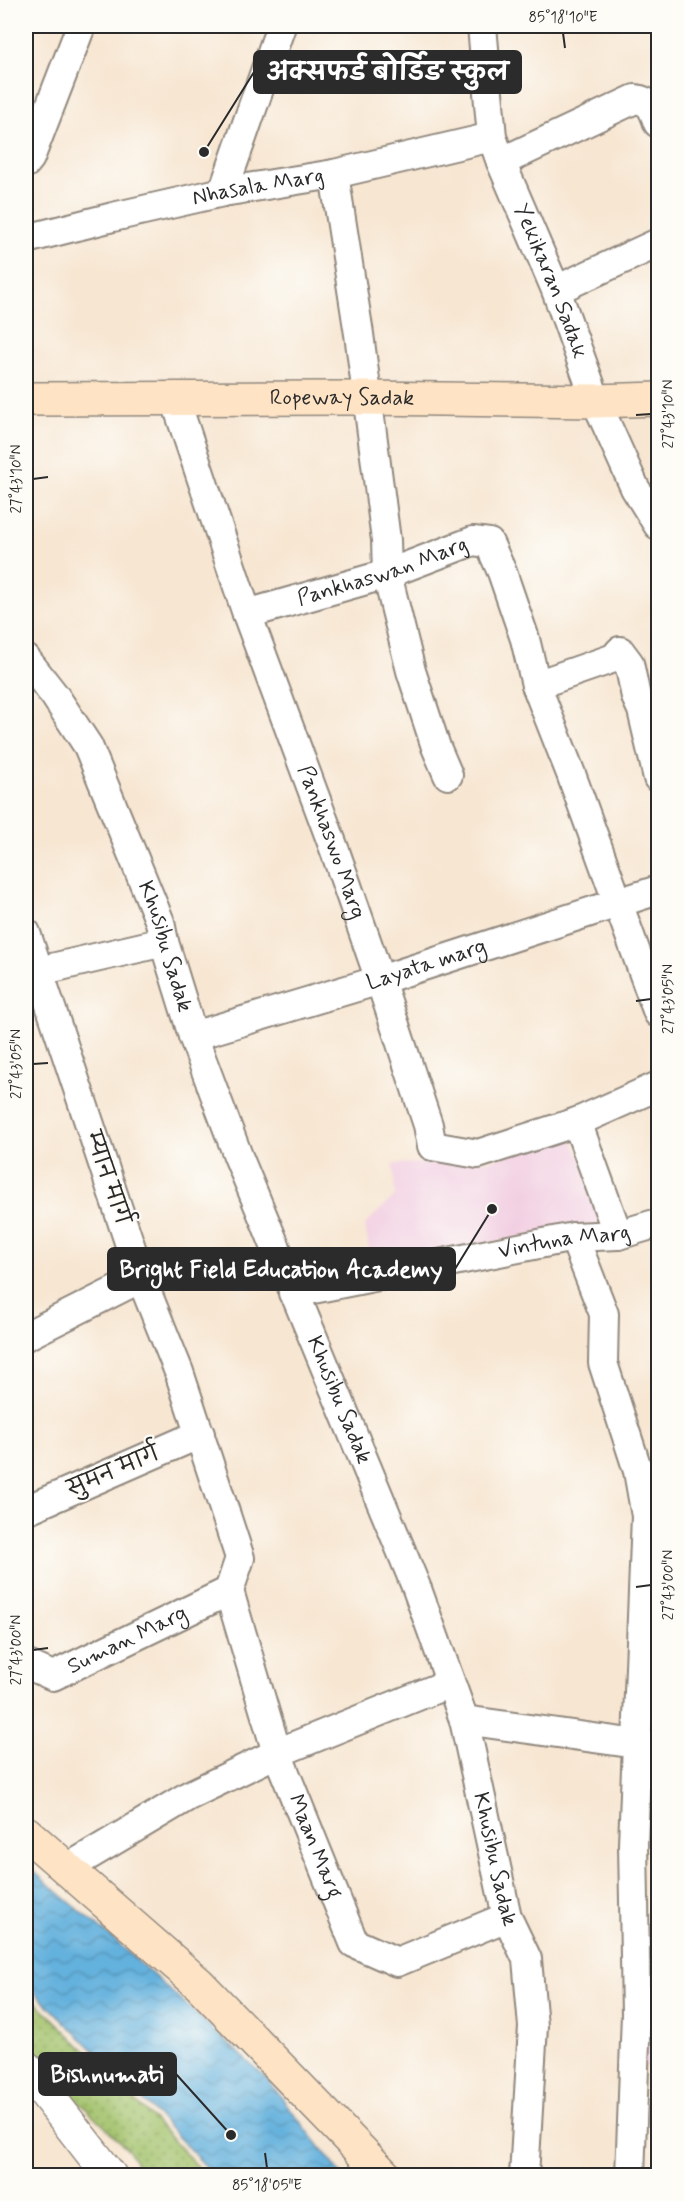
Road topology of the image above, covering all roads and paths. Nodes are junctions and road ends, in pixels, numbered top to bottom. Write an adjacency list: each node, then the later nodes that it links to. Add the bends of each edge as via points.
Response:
1 (81, 26): 6 (street)
2 (281, 26): 8 (street)
3 (486, 27): 5 (street, Yekikaran Sadak)
4 (658, 123): 5 (street, Nhasala Marg, via 651,105 635,99)
5 (496, 149): 7 (street, Nhasala Marg); 11 (street, Yekikaran Sadak)
6 (26, 163)
7 (334, 174): 8 (street, Nhasala Marg); 12 (street, via 360,334)
8 (223, 192): 9 (street, Nhasala Marg)
9 (26, 239)
10 (658, 243): 11 (street)
11 (556, 290): 16 (street, Yekikaran Sadak)
12 (366, 398): 14 (main road, Ropeway Sadak); 16 (main road, Ropeway Sadak); 19 (street, via 386,540)
13 (26, 399): 14 (main road, Ropeway Sadak)
14 (175, 399): 20 (street, Pankhaswo Marg)
15 (658, 399): 16 (main road, Ropeway Sadak)
16 (596, 401): 17 (street, Yekikaran Sadak)
17 (647, 485): 18 (street, Yekikaran Sadak)
18 (658, 525)
19 (387, 574): 20 (street, Pankhaswan Marg); 22 (street, Pankhaswan Marg, via 473,541 489,543 525,639); 23 (street, via 411,671)
20 (247, 614): 30 (street, Pankhaswo Marg)
21 (26, 659): 28 (street, Khusibu Sadak, via 88,746 160,922)
22 (536, 685): 24 (street, via 614,658 620,651 628,663); 26 (street)
23 (448, 775)
24 (658, 778)
25 (658, 890): 26 (street, Layata marg)
26 (619, 904): 30 (street, Layata marg); 31 (street)
27 (26, 933): 29 (street, म्यान मार्ग)
28 (164, 942): 29 (street); 32 (street, Khusibu Sadak)
29 (31, 972): 38 (street, म्यान मार्ग)
30 (380, 980): 32 (street, Layata marg); 34 (street, Pankhaswo Marg, via 432,1146 478,1154)
31 (658, 1013)
32 (193, 1036): 39 (street, Khusibu Sadak)
33 (658, 1086): 34 (street, Pankhaswo Marg)
34 (577, 1122): 36 (street)
35 (658, 1223): 36 (street, Vintuna Marg)
36 (618, 1234): 37 (street, Vintuna Marg)
37 (574, 1237): 39 (street, Vintuna Marg); 47 (street, via 603,1314 603,1363 638,1471 646,1516)
38 (141, 1278): 40 (street); 41 (street, म्यान मार्ग)
39 (293, 1293): 45 (street, Khusibu Sadak, via 417,1589)
40 (26, 1336)
41 (200, 1434): 42 (street, सुमन मार्ग); 43 (street, म्यान मार्ग, via 240,1558)
42 (26, 1510)
43 (229, 1591): 44 (street, Suman Marg, via 53,1676); 48 (street, Maan Marg)
44 (26, 1664)
45 (450, 1683): 46 (street, Khusibu Sadak); 48 (street)
46 (464, 1720): 47 (street); 51 (street, Khusibu Sadak)
47 (648, 1746): 56 (street, via 633,1844 636,2014)
48 (278, 1753): 50 (street, via 190,1795); 51 (street, Maan Marg, via 354,1943 397,1962)
49 (26, 1833): 50 (main road)
50 (66, 1869): 54 (main road, via 199,1984)
51 (507, 1917): 55 (street, Khusibu Sadak, via 527,1959 533,2026)
52 (26, 2068): 53 (street)
53 (98, 2171)
54 (385, 2175)
55 (524, 2175)
56 (630, 2175)

